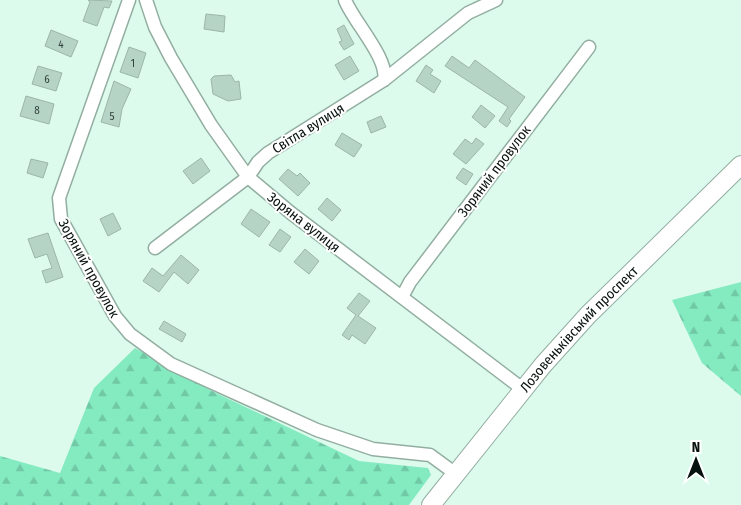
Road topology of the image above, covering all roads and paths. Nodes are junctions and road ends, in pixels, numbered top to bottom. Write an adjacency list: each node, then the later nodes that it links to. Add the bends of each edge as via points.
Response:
1 (129, 0): 12 (street, Зоряний провулок, via 59,198 58,210 115,316 130,334 180,368 317,430 373,448 430,455)
2 (146, 0): 8 (street, Зоряна вулиця, via 155,27 172,58 211,125)
3 (345, 0): 6 (street, via 385,68)
4 (496, 0): 6 (street, Світла вулиця, via 468,13)
5 (589, 47): 10 (street, Зоряний провулок, via 410,282)
6 (384, 80): 8 (street, Світла вулиця, via 268,153)
7 (741, 165): 11 (highway, Лозовеньківський проспект, via 595,308)
8 (248, 176): 9 (street, Світла вулиця); 10 (street, Зоряна вулиця, via 291,213)
9 (155, 248)
10 (402, 297): 11 (street, Зоряна вулиця)
11 (524, 390): 12 (highway, Лозовеньківський проспект)
12 (456, 474): 13 (highway, Лозовеньківський проспект)
13 (432, 505)

